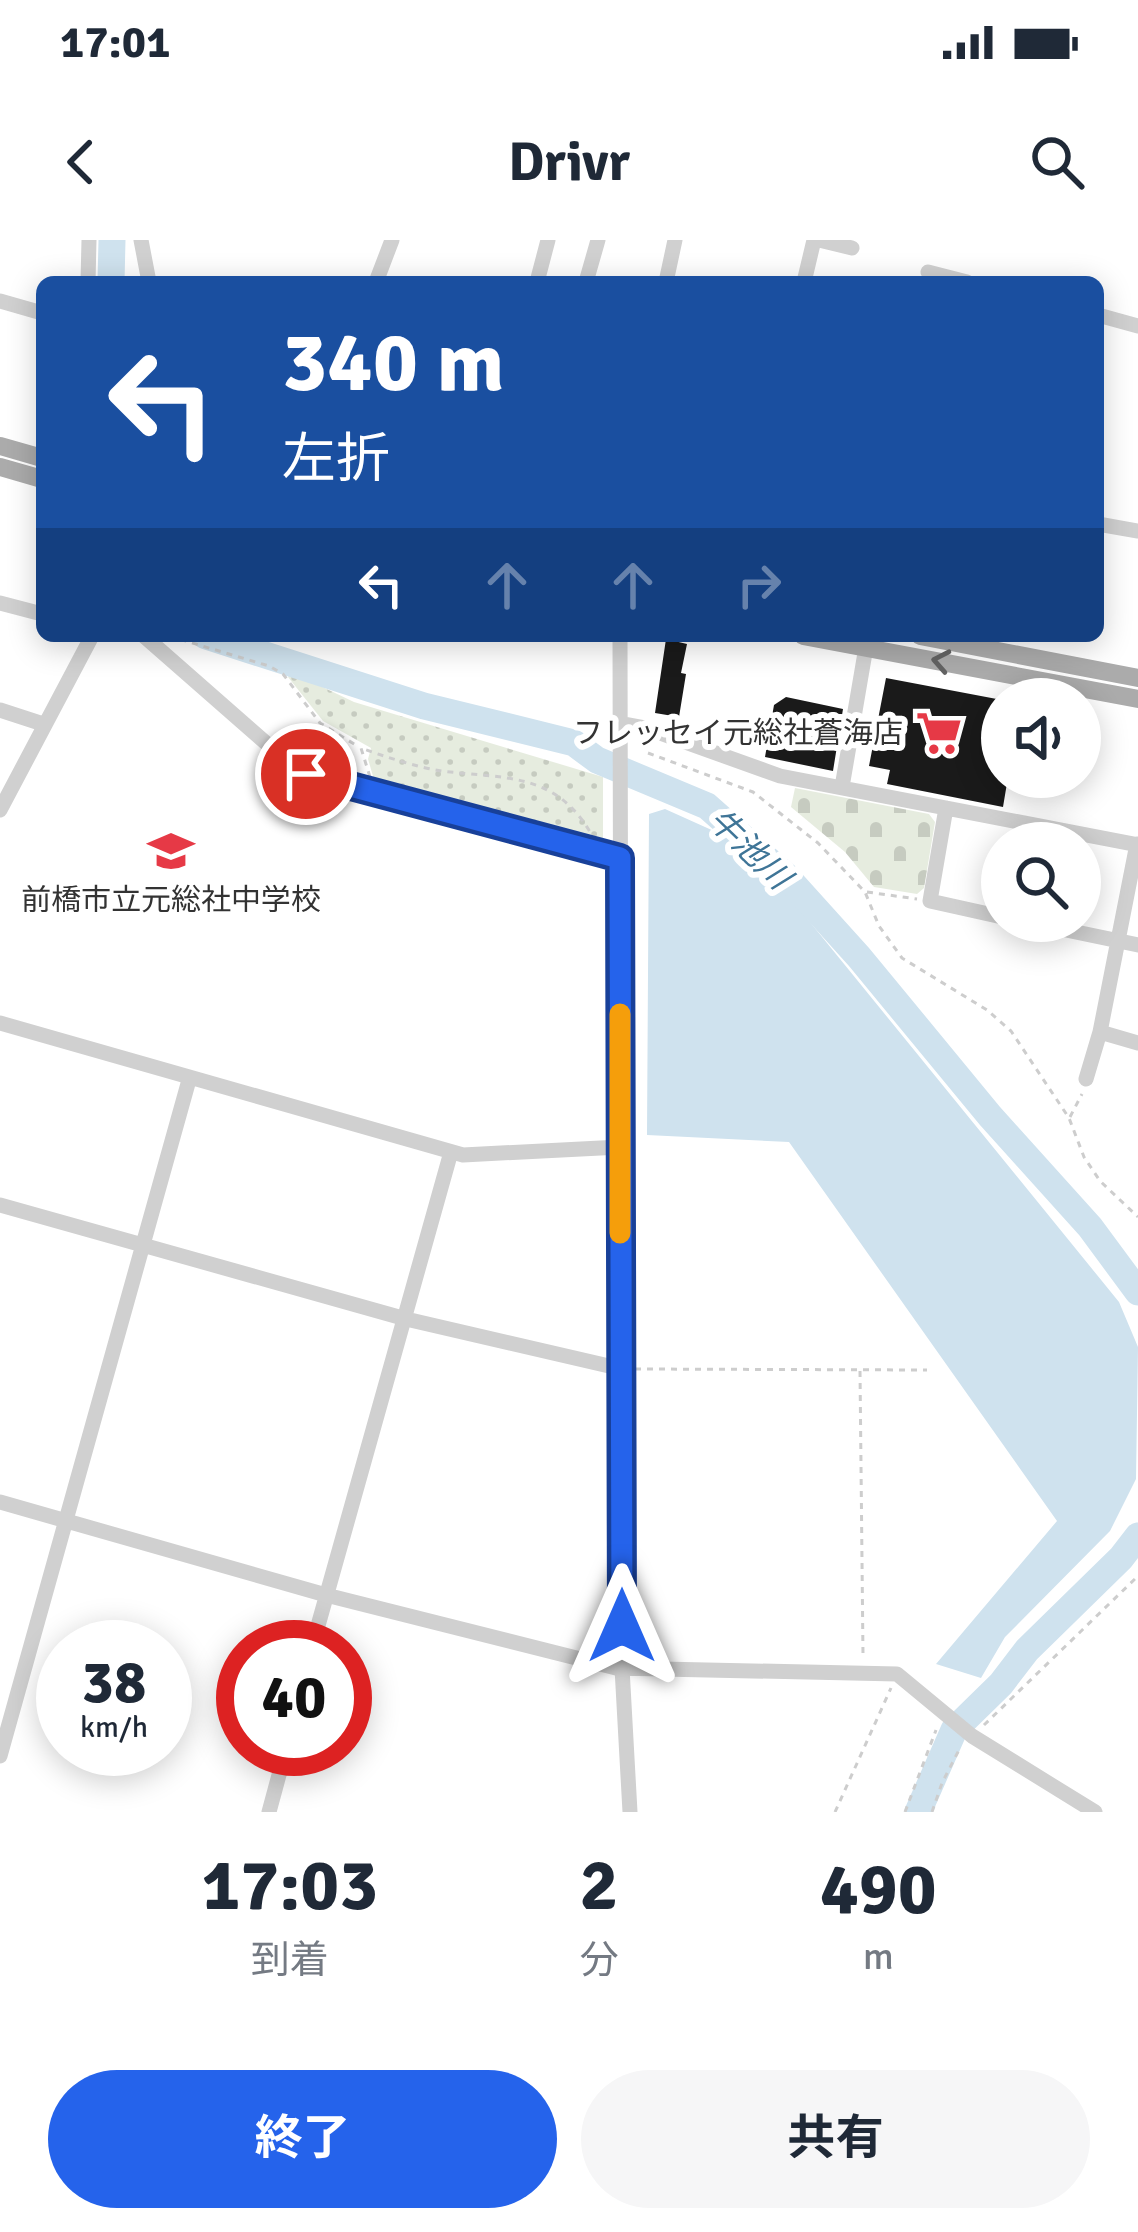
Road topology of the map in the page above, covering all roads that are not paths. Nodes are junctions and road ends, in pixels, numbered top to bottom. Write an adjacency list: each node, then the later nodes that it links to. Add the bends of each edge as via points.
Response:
1 (89, 240): 10 (street)
2 (141, 240): 11 (street)
3 (392, 240): 12 (street)
4 (548, 240): 13 (street)
5 (598, 240): 14 (street)
6 (675, 240): 15 (street)
7 (817, 240): 8 (street); 16 (street)
8 (852, 251)
9 (928, 272): 17 (street)
10 (88, 276)
11 (148, 276)
12 (378, 276)
13 (539, 276)
14 (588, 276)
15 (667, 276)
16 (806, 276)
17 (944, 276)
18 (0, 301): 19 (street)
19 (36, 311)
20 (1104, 317): 21 (street)
21 (1138, 326)
22 (0, 446): 23 (main road)
23 (36, 456)
24 (0, 467): 25 (main road)
25 (36, 476)
26 (1104, 525): 27 (street)
27 (1138, 531)
28 (0, 603): 29 (street)
29 (36, 612)
30 (89, 642): 40 (street)
31 (151, 642): 45 (street, via 298,771)
32 (620, 642): 39 (street)
33 (837, 642): 35 (main road)
34 (951, 642): 36 (main road)
35 (866, 647): 37 (main road, one-way to 35); 41 (street)
36 (1138, 678)
37 (1138, 699)
38 (0, 710): 40 (street)
39 (620, 723): 41 (street, via 766,772); 45 (street)
40 (43, 724): 43 (street)
41 (842, 788): 42 (street)
42 (946, 808): 44 (street); 46 (street, via 930,902)
43 (0, 810)
44 (1137, 845): 48 (street)
45 (620, 858): 55 (street)
46 (981, 912)
47 (1101, 937): 48 (street)
48 (1119, 941): 49 (street); 51 (street)
49 (1138, 945)
50 (0, 1023): 54 (street)
51 (1100, 1032): 52 (street); 53 (street)
52 (1138, 1042)
53 (1087, 1079)
54 (189, 1080): 56 (street); 58 (street)
55 (620, 1147): 56 (street); 60 (street)
56 (451, 1152): 59 (street)
57 (0, 1205): 58 (street)
58 (143, 1246): 59 (street); 62 (street)
59 (406, 1319): 60 (street); 63 (street)
60 (622, 1369): 65 (street)
61 (0, 1502): 62 (street)
62 (67, 1520): 63 (street); 66 (street)
63 (326, 1595): 64 (street); 65 (street)
64 (319, 1620)
65 (622, 1668): 69 (street); 70 (street, via 898,1674 969,1734)
66 (0, 1756)
67 (279, 1776): 68 (street)
68 (269, 1812)
69 (630, 1812)
70 (1095, 1812)

